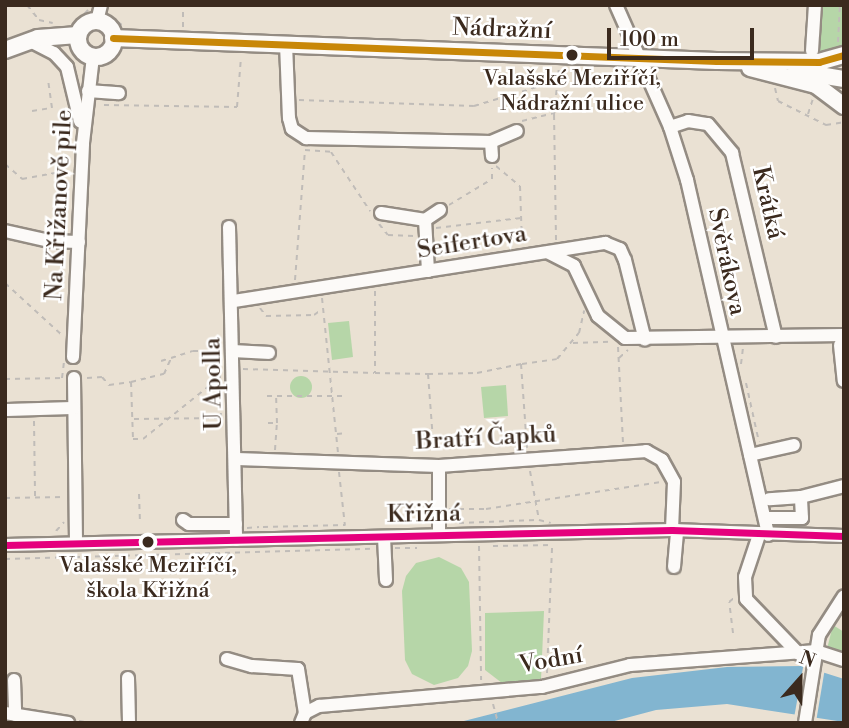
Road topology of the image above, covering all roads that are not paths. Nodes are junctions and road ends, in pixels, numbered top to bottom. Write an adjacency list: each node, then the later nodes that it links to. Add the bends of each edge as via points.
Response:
1 (615, 5): 12 (street, Svěrákova)
2 (815, 5): 9 (street)
3 (102, 12): 4 (main road); 5 (main road)
4 (76, 29): 6 (main road); 11 (main road, via 81,49)
5 (113, 38): 7 (main road, Nádražní); 11 (main road, via 109,51)
6 (28, 40): 8 (main road); 21 (street, via 54,53 70,72)
7 (286, 44): 12 (main road, Nádražní); 20 (street, via 289,118 292,129 306,144)
8 (5, 50)
9 (812, 51)
10 (841, 55): 13 (main road, Nádražní, via 819,62); 14 (main road)
11 (93, 56): 15 (street, Na Křižanově pile)
12 (640, 58): 13 (main road, Nádražní); 18 (street, Svěrákova)
13 (717, 61): 14 (main road, Nádražní); 17 (main road, via 816,85)
14 (844, 79)
15 (88, 91): 16 (street); 21 (street, Na Křižanově pile)
16 (119, 93)
17 (844, 106)
18 (670, 127): 34 (street, Krátká, via 688,121 708,124 732,153); 35 (street, Svěrákova, via 687,180)
19 (514, 128): 20 (street)
20 (491, 142): 22 (street)
21 (83, 143): 28 (street, Na Křižanově pile, via 77,158)
22 (492, 156)
23 (440, 210): 26 (street)
24 (382, 213): 26 (street)
25 (229, 227): 33 (street, U Apolla)
26 (425, 228): 31 (street)
27 (5, 231): 28 (street, via 48,242)
28 (79, 242): 40 (street, Na Křižanově pile)
29 (590, 246): 30 (street); 32 (street); 36 (street, via 605,243 620,249)
30 (551, 250): 31 (street, Seifertova); 32 (street, Seifertova)
31 (428, 271): 33 (street, Seifertova)
32 (580, 276): 36 (street, Seifertova, via 598,316 619,339)
33 (234, 301): 38 (street, U Apolla)
34 (776, 337): 35 (street); 37 (street)
35 (720, 338): 36 (street); 46 (street, Svěrákova)
36 (645, 340)
37 (842, 340): 42 (street)
38 (234, 351): 39 (street); 47 (street, U Apolla)
39 (270, 353)
40 (73, 357)
41 (74, 378): 43 (street)
42 (844, 381)
43 (74, 408): 44 (street); 61 (street, via 81,520)
44 (5, 410)
45 (794, 445): 46 (street)
46 (749, 451): 52 (street, Svěrákova)
47 (237, 459): 48 (street, Bratří Čapků); 54 (street, U Apolla)
48 (437, 466): 55 (street); 56 (street, Bratří Čapků, via 646,451 663,460 674,482)
49 (844, 486): 50 (street)
50 (801, 497): 51 (street); 52 (street, via 802,518)
51 (769, 499)
52 (766, 518): 57 (street, Svěrákova)
53 (183, 520): 54 (street, via 189,524)
54 (236, 524): 60 (street, U Apolla)
55 (440, 527): 56 (street, Křižná, via 479,535); 59 (street, Křižná)
56 (674, 530): 57 (street, Křižná); 63 (street)
57 (764, 535): 58 (street, Křižná); 66 (street, via 744,591 753,610)
58 (844, 536)
59 (384, 537): 60 (street, Křižná); 64 (street)
60 (236, 540): 61 (street, Křižná)
61 (76, 544): 62 (street, Křižná)
62 (5, 545)
63 (674, 568)
64 (386, 580)
65 (844, 596): 67 (street, via 822,628)
66 (799, 654): 67 (street, Vodní); 73 (street, Vodní, via 624,666 549,686 325,705)
67 (815, 657): 69 (street); 74 (street)
68 (227, 659): 73 (street, via 298,669)
69 (844, 660)
70 (128, 678): 76 (street)
71 (14, 680): 72 (street)
72 (10, 714): 75 (street)
73 (303, 718)
74 (805, 721)
75 (68, 723)
76 (129, 723)

